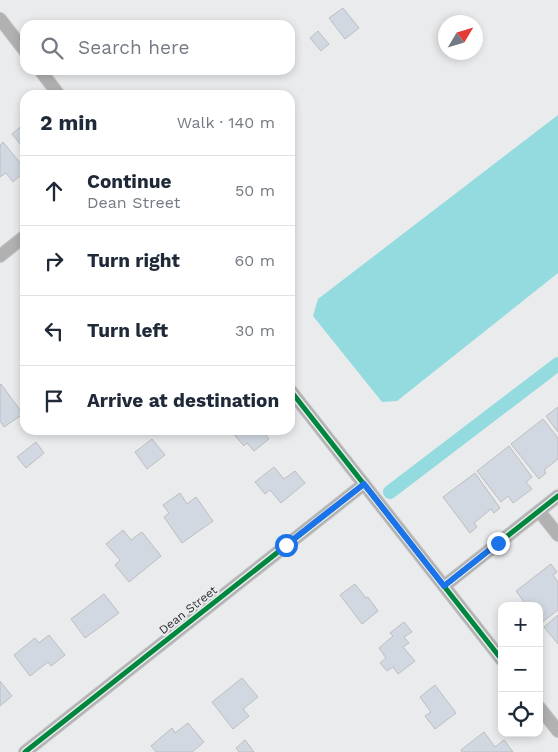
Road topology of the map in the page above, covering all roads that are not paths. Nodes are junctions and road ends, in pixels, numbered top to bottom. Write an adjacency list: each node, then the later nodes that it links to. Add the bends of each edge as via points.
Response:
1 (0, 18): 2 (street)
2 (20, 44)
3 (44, 75): 4 (street)
4 (55, 90)
5 (20, 240): 6 (street)
6 (0, 256)
7 (295, 396): 8 (street)
8 (364, 484): 12 (street); 16 (street, Dean Street)
9 (558, 496): 10 (street)
10 (539, 511): 11 (street); 12 (street)
11 (558, 535)
12 (444, 586): 13 (street)
13 (498, 655)
14 (543, 712): 15 (street)
15 (558, 731)
16 (25, 752)

